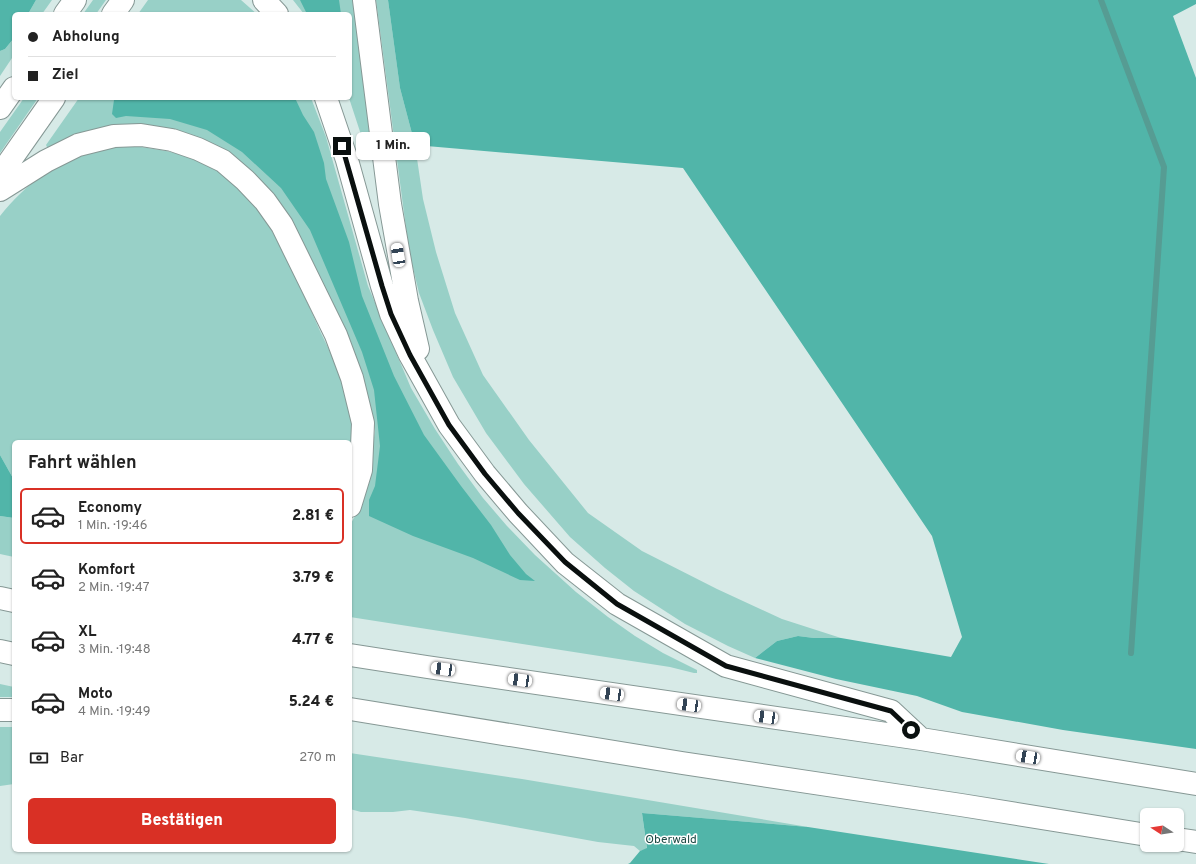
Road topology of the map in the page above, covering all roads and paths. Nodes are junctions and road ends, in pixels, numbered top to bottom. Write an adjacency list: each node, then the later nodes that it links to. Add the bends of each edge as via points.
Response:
1 (75, 0): 5 (highway)
2 (123, 0): 6 (highway)
3 (264, 0): 7 (highway)
4 (364, 0): 14 (highway, via 398,255)
5 (66, 12)
6 (114, 12)
7 (275, 12)
8 (12, 91): 11 (highway)
9 (53, 100): 12 (highway)
10 (327, 100): 14 (highway, via 347,160 391,314)
11 (0, 108)
12 (0, 175)
13 (0, 190): 15 (highway, via 46,161 78,145 114,136 141,135 172,140 223,161 245,180 265,201 282,225 336,335 352,378 363,423 361,470)
14 (425, 381): 26 (highway, via 449,425 518,513 565,562 617,604 726,666 891,711)
15 (352, 499)
16 (0, 598): 17 (highway)
17 (12, 601)
18 (0, 651): 19 (highway)
19 (12, 654)
20 (352, 655): 26 (highway)
21 (352, 709): 24 (highway)
22 (0, 710): 23 (highway)
23 (12, 710)
24 (404, 717): 25 (highway); 28 (highway)
25 (352, 722)
26 (921, 739): 27 (highway)
27 (1196, 784)
28 (1140, 834)
29 (1184, 840): 30 (highway)
30 (1196, 842)

